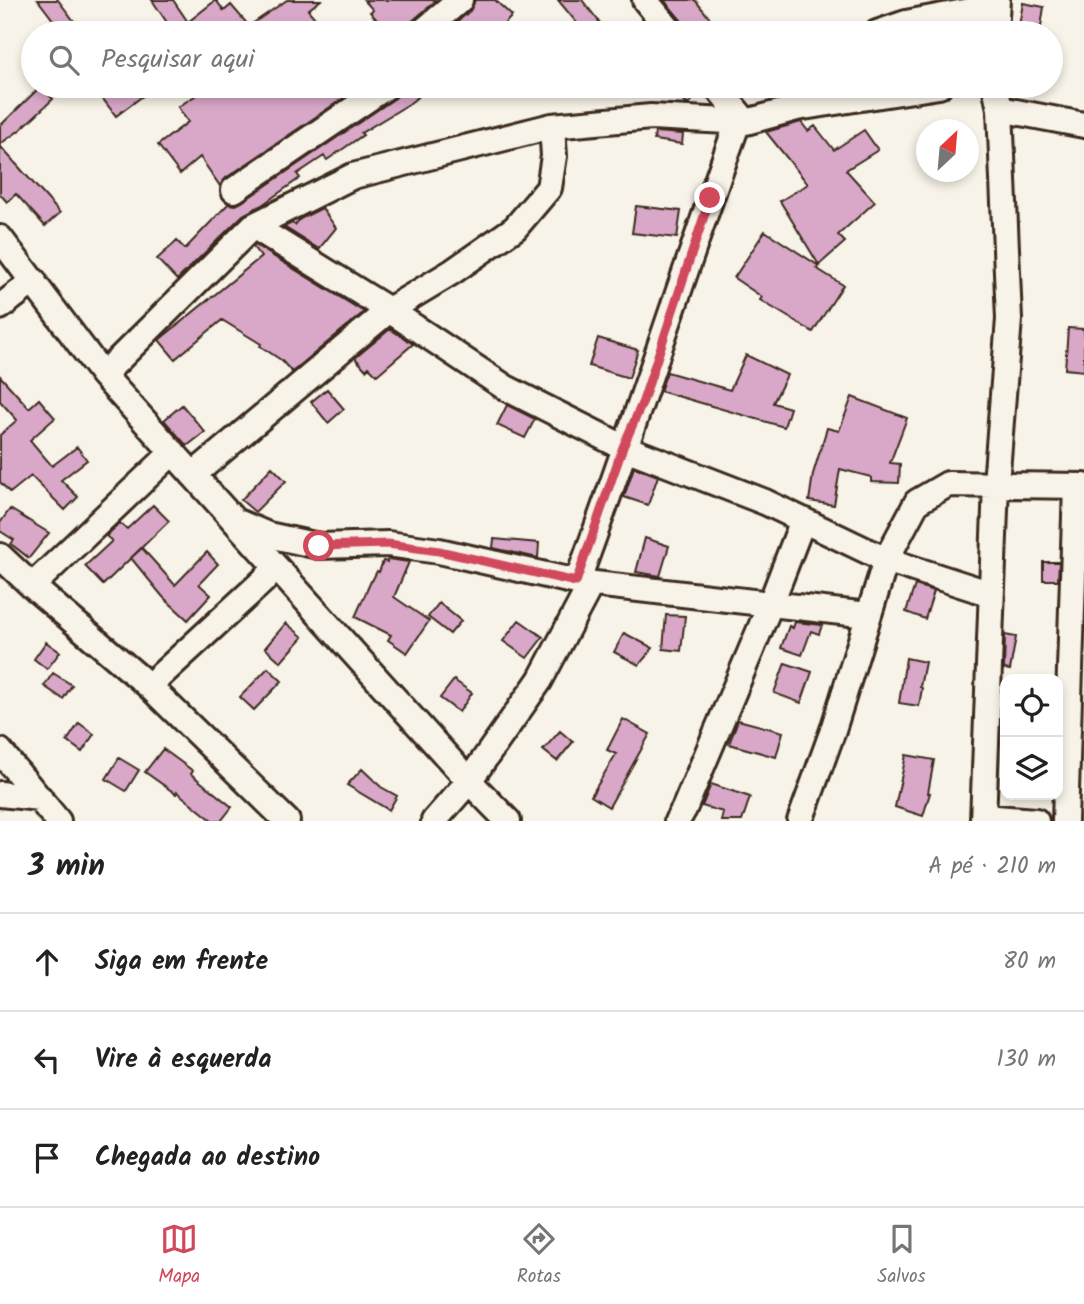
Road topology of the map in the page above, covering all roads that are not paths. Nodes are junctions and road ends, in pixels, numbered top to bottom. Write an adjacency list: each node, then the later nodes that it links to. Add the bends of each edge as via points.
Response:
1 (460, 0): 4 (street)
2 (645, 0): 5 (street)
3 (997, 3): 6 (street); 7 (street)
4 (435, 21)
5 (663, 21)
6 (915, 21)
7 (996, 21)
8 (369, 98): 18 (street)
9 (725, 98): 15 (street)
10 (807, 98): 14 (street)
11 (862, 98): 14 (street)
12 (998, 98): 28 (street, via 1009,319)
13 (1001, 98): 16 (street)
14 (797, 108): 15 (street)
15 (742, 122): 17 (street, via 651,117); 25 (street, via 710,198 643,401)
16 (1084, 125)
17 (552, 127): 19 (street, via 353,176); 23 (street, via 549,188 515,228)
18 (234, 190)
19 (253, 226): 23 (street); 24 (street)
20 (0, 238): 21 (street)
21 (34, 281): 22 (street); 24 (street)
22 (0, 307)
23 (389, 310): 25 (street, via 506,388); 27 (street)
24 (103, 375): 26 (street)
25 (623, 447): 30 (street); 35 (street)
26 (173, 452): 27 (street); 36 (street)
27 (194, 475): 31 (street)
28 (996, 484): 29 (street); 33 (street, via 948,484 917,502); 37 (street)
29 (1080, 486): 53 (street)
30 (803, 520): 33 (street); 38 (street)
31 (233, 521): 34 (street); 35 (street, via 268,535 319,546 388,544 439,551)
32 (0, 556): 36 (street)
33 (886, 560): 37 (street); 39 (street)
34 (277, 568): 40 (street); 42 (street)
35 (584, 583): 38 (street); 42 (street, via 540,680)
36 (32, 586): 40 (street)
37 (991, 594): 45 (street)
38 (771, 603): 39 (street); 50 (street)
39 (868, 615): 51 (street)
40 (149, 686): 47 (street)
41 (0, 751): 44 (street)
42 (469, 781): 48 (street); 49 (street)
43 (0, 794): 44 (street)
44 (40, 798): 46 (street)
45 (983, 819): 52 (street)
46 (58, 821)
47 (287, 821)
48 (434, 821)
49 (508, 821)
50 (677, 821)
51 (800, 821)
52 (1036, 821)
53 (1065, 821)

